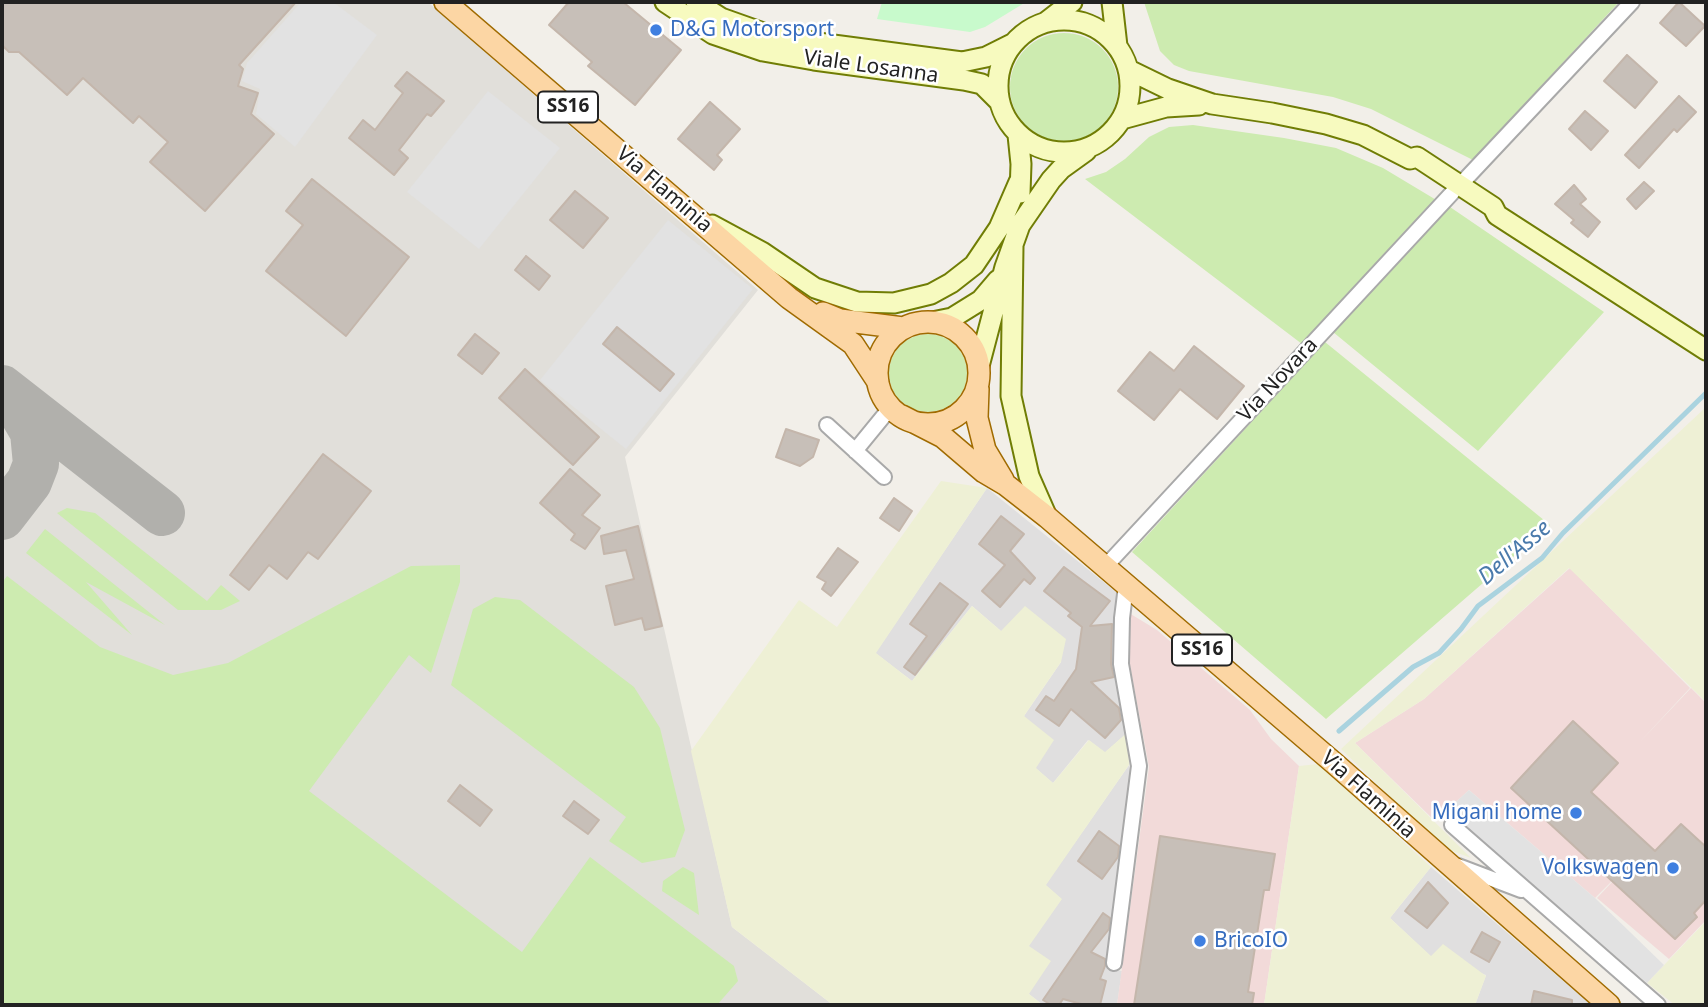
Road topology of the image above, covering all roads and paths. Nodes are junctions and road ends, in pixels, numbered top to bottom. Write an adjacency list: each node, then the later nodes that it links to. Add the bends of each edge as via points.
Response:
1 (445, 2): 18 (main road, Via Flaminia / SS16)
2 (664, 2): 11 (main road, Viale Losanna, via 713,34 763,51 964,80 982,84)
3 (696, 2): 8 (main road, Viale Losanna, via 722,18 766,34 818,43 962,62)
4 (1072, 2): 7 (main road)
5 (1112, 2): 9 (main road)
6 (1632, 2): 17 (street, Via Novara)
7 (1046, 22): 8 (main road, via 1027,30); 9 (main road, via 1085,23)
8 (1012, 44): 11 (main road, via 998,77)
9 (1117, 46): 10 (main road)
10 (1129, 70): 12 (main road); 13 (main road, via 1130,95)
11 (999, 101): 14 (main road)
12 (1212, 104): 13 (main road, via 1166,107); 17 (main road, via 1363,135 1410,159 1417,157)
13 (1122, 119): 15 (main road)
14 (1018, 135): 15 (main road, via 1060,153); 16 (main road)
15 (1094, 145): 19 (main road, via 1061,169)
16 (1019, 183): 18 (main road, via 999,228 974,265 931,294 894,303 857,302 815,288); 19 (main road)
17 (1456, 189): 25 (main road, via 1493,207 1497,215); 34 (street, Via Novara)
18 (691, 213): 22 (main road, Via Flaminia / SS16)
19 (1020, 225): 20 (main road)
20 (1013, 246): 21 (main road); 33 (main road, via 1011,396 1029,476)
21 (1005, 267): 23 (main road, via 981,300 952,318); 26 (main road)
22 (789, 298): 24 (main road, via 840,320); 27 (main road, Via Flaminia / SS16, via 853,344)
23 (932, 322): 24 (main road); 26 (main road, via 951,327 967,339)
24 (903, 328): 27 (main road, via 880,355)
25 (1706, 350)
26 (979, 372): 28 (main road, via 973,397 951,418 921,423); 32 (main road, Via Flaminia, via 976,418 985,450)
27 (878, 382): 28 (main road)
28 (896, 412): 30 (street); 32 (main road, Via Flaminia / SS16, via 943,437)
29 (827, 425): 30 (street)
30 (855, 451): 31 (street)
31 (884, 477)
32 (1006, 485): 33 (main road, Via Flaminia / SS16)
33 (1047, 517): 34 (main road, Via Flaminia / SS16)
34 (1104, 568): 35 (main road, Via Flaminia / SS16)
35 (1126, 586): 37 (main road, Via Flaminia / SS16); 39 (street, via 1121,664 1139,766)
36 (1452, 825): 38 (street)
37 (1440, 859): 38 (street); 40 (main road, Via Flaminia / SS16)
38 (1532, 894): 42 (street)
39 (1114, 963)
40 (1588, 998): 41 (main road, Via Flaminia / SS16)
41 (1609, 1005)
42 (1658, 1005)

